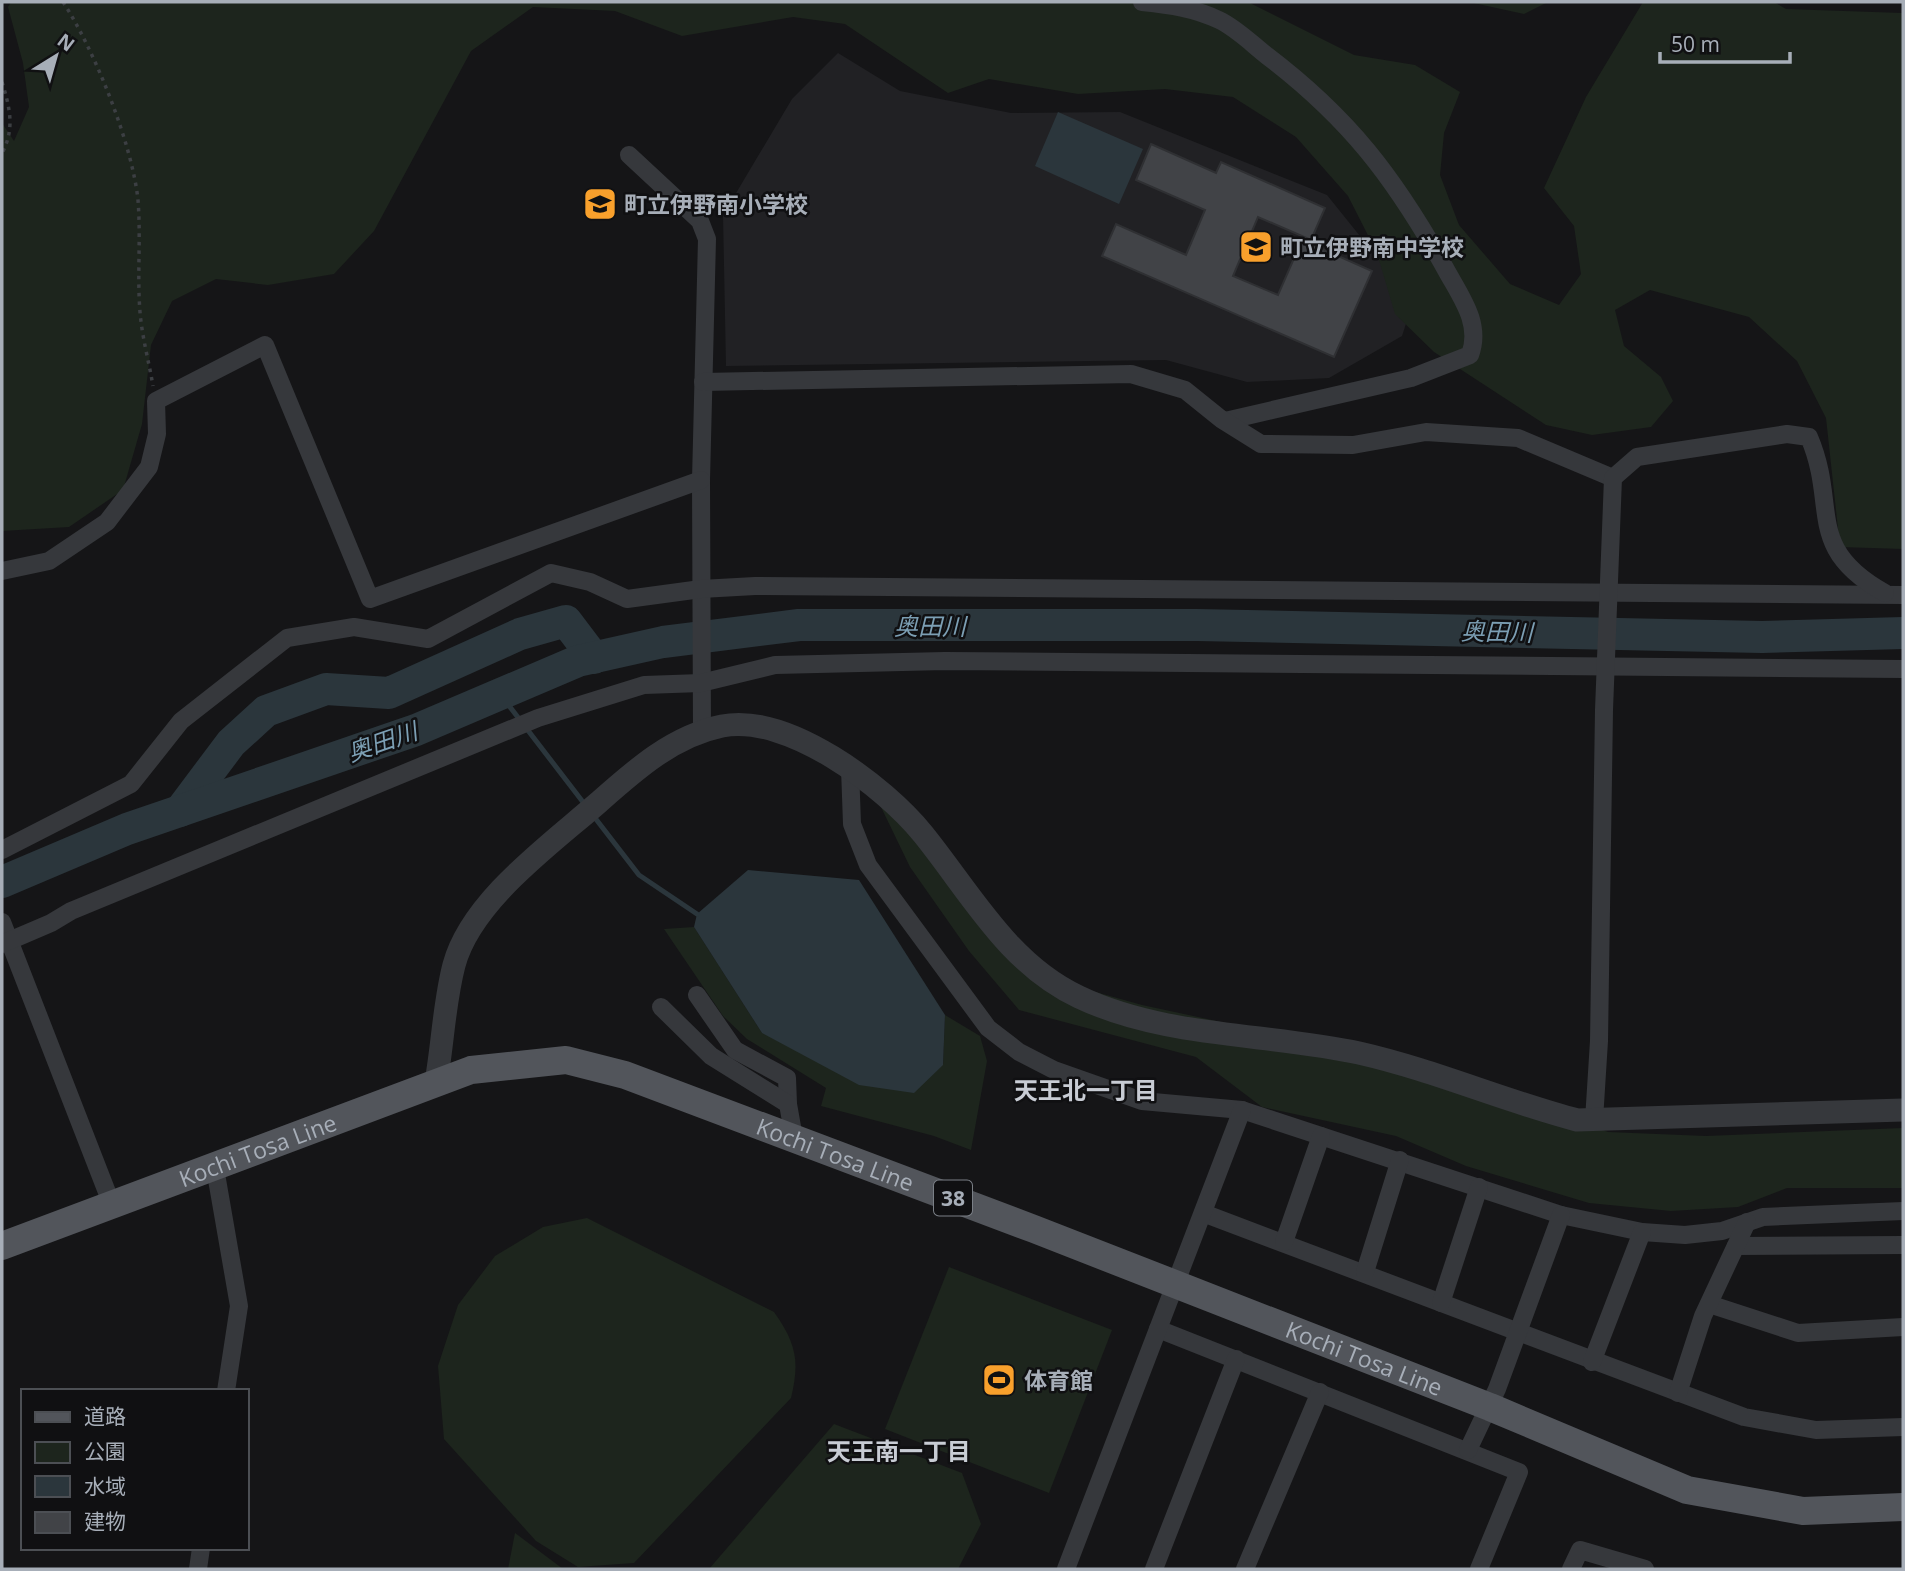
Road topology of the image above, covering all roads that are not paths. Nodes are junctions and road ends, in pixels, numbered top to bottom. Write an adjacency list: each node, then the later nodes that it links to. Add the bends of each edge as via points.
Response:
1 (1142, 2): 4 (street, via 1186,6 1221,21 1339,116 1374,154 1414,214 1470,315 1476,340 1470,355 1422,374)
2 (629, 155): 3 (street, via 699,221 707,239)
3 (703, 382): 4 (street, via 1131,374 1185,390); 6 (street)
4 (1224, 421): 5 (street, via 1261,444 1353,444 1426,432 1518,438)
5 (1613, 478): 9 (street, via 1637,457 1787,434 1809,437 1819,462 1827,523 1842,562 1865,582); 10 (street)
6 (701, 480): 7 (street, via 370,599 265,345 156,401 157,435 149,467 107,522 49,561); 8 (street)
7 (2, 571)
8 (701, 589): 10 (street); 13 (street); 16 (street, via 627,599 590,582 551,573 428,639 354,627 288,638 181,721 131,784)
9 (1898, 592): 10 (street)
10 (1609, 594): 11 (street)
11 (1606, 667): 12 (street); 13 (street, via 946,661 775,666); 25 (street)
12 (1903, 669)
13 (701, 683): 14 (street); 18 (street, via 644,685 538,718)
14 (702, 733): 15 (street, via 742,725 823,749); 21 (street, via 641,765 522,869 476,920 454,964)
15 (850, 768): 23 (street, via 852,824 868,865 988,1028 1019,1052 1054,1070 1142,1101); 25 (street, via 921,831 981,913 1017,952 1079,997 1184,1027 1359,1053 1457,1080 1536,1110)
16 (2, 850)
17 (2, 922): 18 (street)
18 (5, 942): 31 (street)
19 (697, 995): 22 (street, via 735,1050 788,1078)
20 (661, 1007): 22 (street, via 710,1056)
21 (436, 1082): 27 (main road, Kochi Tosa Line / 38, via 480,1069 566,1060 625,1075); 29 (main road, Kochi Tosa Line / 38)
22 (788, 1104): 27 (street)
23 (1242, 1110): 26 (street); 33 (street)
24 (1903, 1110): 25 (street)
25 (1594, 1120)
26 (1321, 1136): 28 (street); 37 (street)
27 (794, 1138): 42 (main road, Kochi Tosa Line / 38)
28 (1400, 1160): 30 (street); 41 (street)
29 (215, 1168): 31 (main road, Kochi Tosa Line / 38); 50 (street, via 239,1306)
30 (1479, 1187): 34 (street); 43 (street)
31 (112, 1205): 39 (main road, Kochi Tosa Line / 38)
32 (1903, 1211): 35 (street, via 1763,1217)
33 (1203, 1213): 37 (street); 42 (street)
34 (1561, 1215): 36 (street); 47 (street)
35 (1747, 1222): 36 (street, via 1722,1231 1685,1235); 40 (street)
36 (1642, 1232): 49 (street)
37 (1284, 1242): 41 (street)
38 (1903, 1245): 40 (street)
39 (2, 1246)
40 (1736, 1246): 44 (street)
41 (1365, 1272): 43 (street)
42 (1174, 1285): 46 (street); 53 (main road, Kochi Tosa Line / 38)
43 (1441, 1303): 47 (street)
44 (1709, 1304): 45 (street, via 1798,1333); 52 (street)
45 (1903, 1327)
46 (1158, 1329): 48 (street); 59 (street)
47 (1518, 1335): 49 (street); 53 (street)
48 (1237, 1359): 51 (street); 60 (street)
49 (1592, 1362): 52 (street)
50 (226, 1389)
51 (1320, 1392): 55 (street); 61 (street)
52 (1678, 1393): 54 (street, via 1744,1418 1816,1430)
53 (1490, 1407): 55 (street); 56 (main road, Kochi Tosa Line / 38, via 1687,1490 1803,1511)
54 (1903, 1427)
55 (1468, 1450): 62 (street, via 1519,1472)
56 (1903, 1507)
57 (201, 1550): 58 (street)
58 (198, 1569)
59 (1066, 1569)
60 (1154, 1569)
61 (1245, 1569)
62 (1479, 1569)
63 (1571, 1569): 64 (street, via 1580,1550)
64 (1645, 1569)

